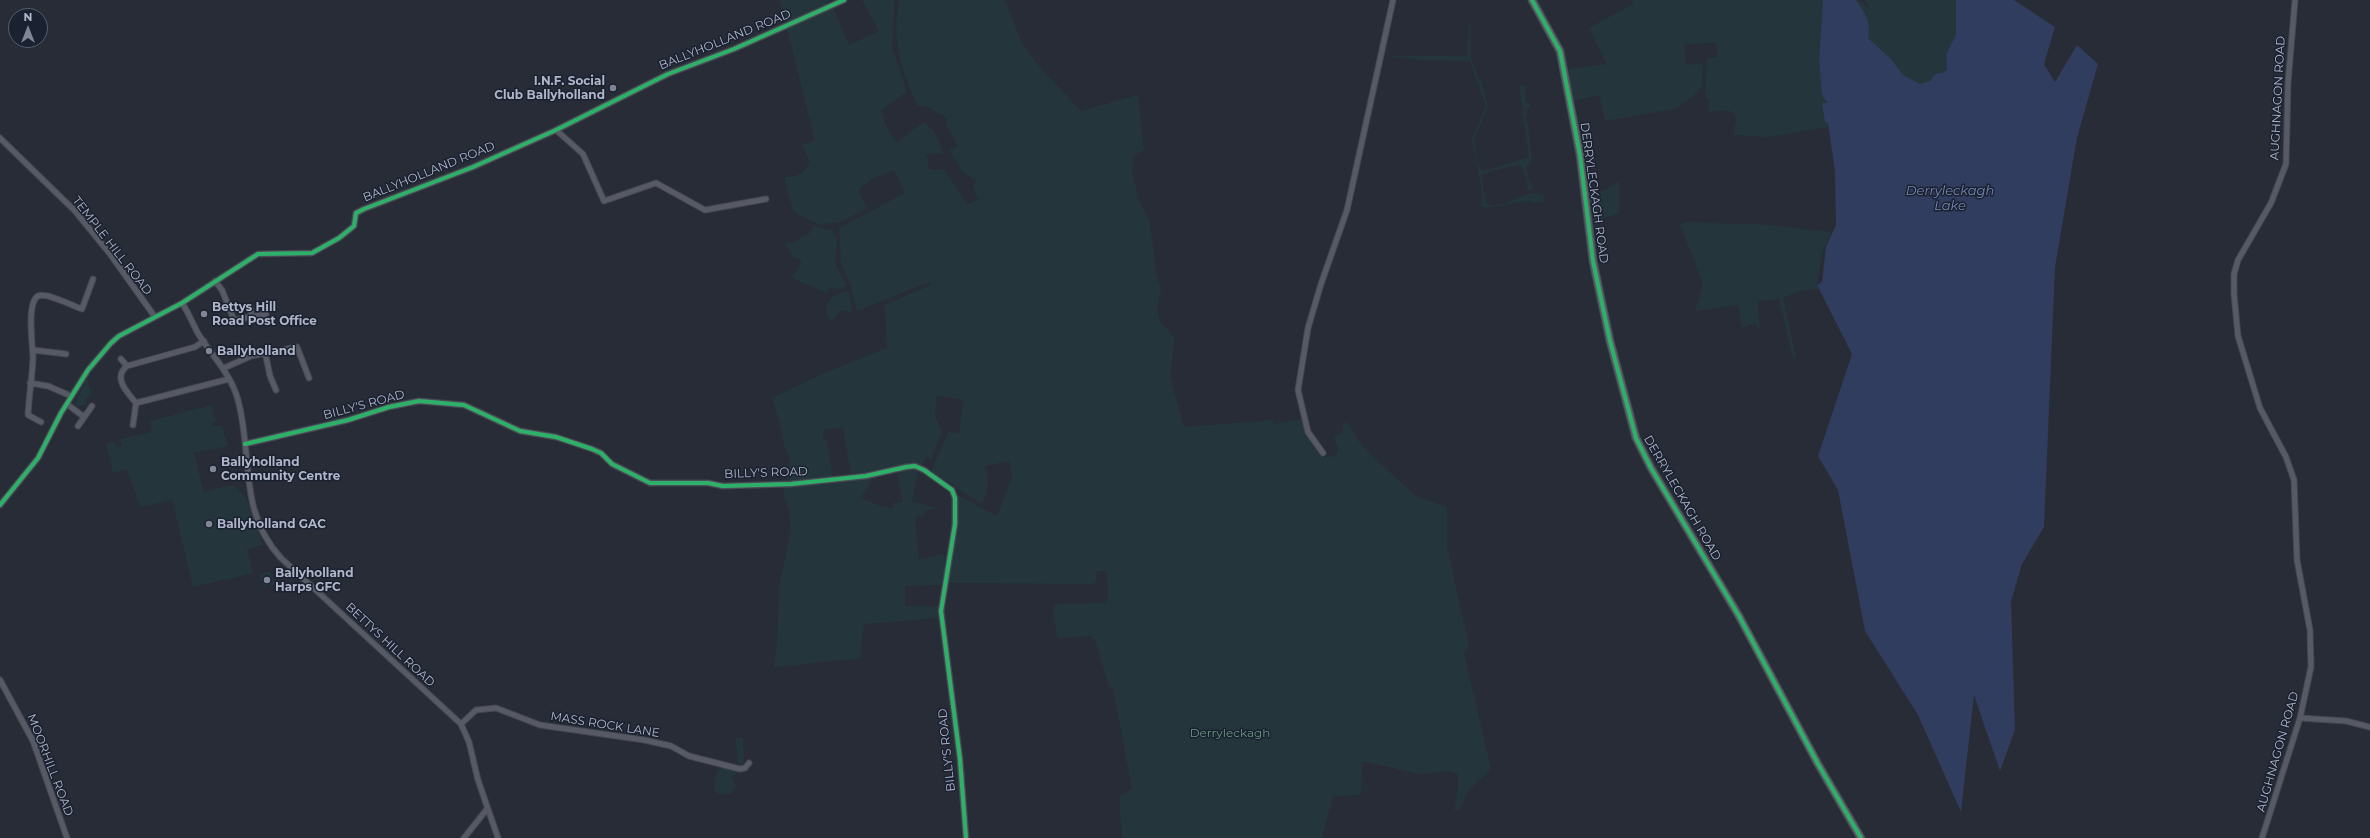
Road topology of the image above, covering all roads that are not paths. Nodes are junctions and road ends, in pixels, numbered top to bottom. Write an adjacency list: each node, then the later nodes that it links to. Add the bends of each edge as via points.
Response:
1 (844, 0): 5 (street, BALLYHOLLAND ROAD, via 734,49 668,74)
2 (1393, 0): 35 (street, via 1347,210 1308,328 1298,390 1308,432)
3 (1532, 0): 47 (street, DERRYLECKAGH ROAD, via 1562,57 1580,155 1593,261 1608,336 1636,438 1651,468 1739,616)
4 (2295, 0): 38 (street, AUGHNAGON ROAD, via 2288,83 2286,164 2271,203 2238,260 2234,274 2234,294 2238,336 2256,396 2286,457 2294,480 2297,560 2310,630 2311,667)
5 (556, 130): 7 (street, via 583,154 604,200 656,183 705,210); 9 (street, BALLYHOLLAND ROAD, via 473,167 356,213 354,226 319,250 300,255 258,254)
6 (0, 138): 13 (street, TEMPLE HILL ROAD, via 75,211 110,254)
7 (766, 199)
8 (93, 279): 16 (street, via 82,310 48,296 40,295 36,298 31,318)
9 (215, 281): 10 (street, BALLYHOLLAND ROAD); 14 (street, via 222,290 234,320)
10 (182, 303): 13 (street, BALLYHOLLAND ROAD); 15 (street, BETTYS HILL ROAD)
11 (250, 308): 14 (street)
12 (266, 314): 14 (street)
13 (155, 317): 26 (street, BALLYHOLLAND ROAD, via 111,343 88,370)
14 (252, 317)
15 (204, 341): 20 (street); 21 (street, BETTYS HILL ROAD)
16 (33, 350): 18 (street); 24 (street)
17 (265, 352): 21 (street); 22 (street, via 297,346); 25 (street)
18 (66, 354)
19 (121, 359): 20 (street)
20 (127, 366): 27 (street, via 121,375 121,384)
21 (224, 368): 23 (street, BETTYS HILL ROAD)
22 (308, 378)
23 (229, 379): 27 (street); 34 (street, BETTYS HILL ROAD, via 238,400)
24 (30, 383): 26 (street, via 48,386); 31 (street, via 28,415)
25 (276, 390)
26 (71, 396): 28 (street, BALLYHOLLAND ROAD)
27 (136, 403): 32 (street)
28 (66, 404): 30 (street); 36 (street, BALLYHOLLAND ROAD, via 38,458)
29 (92, 406): 30 (street)
30 (84, 417): 33 (street)
31 (41, 422)
32 (133, 425)
33 (78, 426)
34 (246, 444): 39 (street, BETTYS HILL ROAD, via 251,504 275,552); 46 (street, BILLY'S ROAD, via 419,401 464,405 520,431 556,437 592,449 601,453 612,464 650,483 708,483 723,486 791,484 866,476 915,466 924,470 952,490 955,498 955,524 941,612 960,759)
35 (1323, 453)
36 (0, 505)
37 (0, 680): 43 (street, MOORHILL ROAD, via 33,741)
38 (2300, 718): 40 (street, via 2346,721); 48 (street, AUGHNAGON ROAD)
39 (460, 724): 41 (street, MASS ROCK LANE, via 476,710 496,708 540,725 671,746 689,756 740,769); 42 (street, BETTYS HILL ROAD, via 469,742)
40 (2370, 727)
41 (749, 763)
42 (487, 809): 44 (street); 45 (street, BETTYS HILL ROAD)
43 (67, 838)
44 (464, 838)
45 (498, 838)
46 (966, 838)
47 (1860, 838)
48 (2262, 838)

